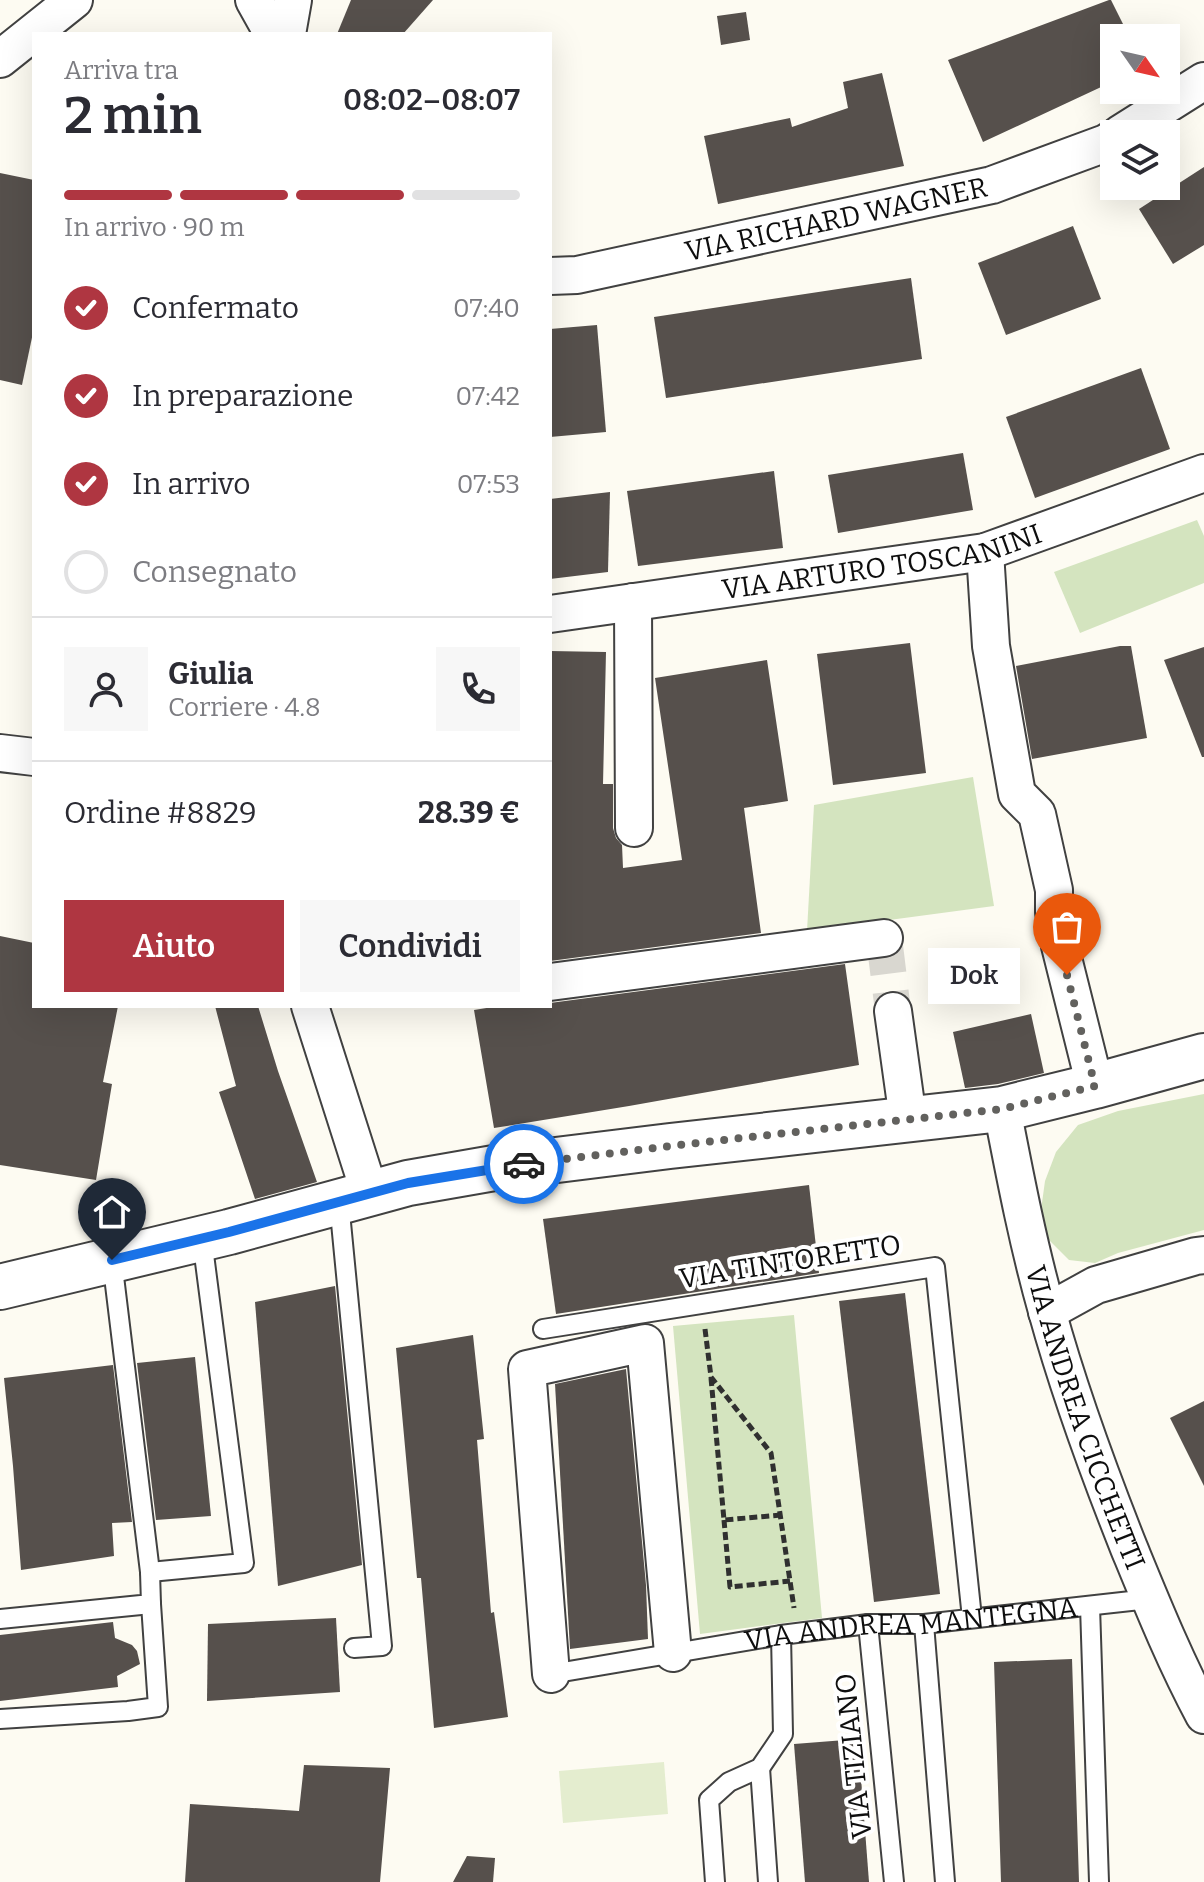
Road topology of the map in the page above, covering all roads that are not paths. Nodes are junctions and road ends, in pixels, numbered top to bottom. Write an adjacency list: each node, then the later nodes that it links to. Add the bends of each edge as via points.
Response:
1 (74, 0): 4 (street)
2 (254, 0): 5 (street)
3 (293, 0): 6 (street)
4 (34, 32)
5 (272, 32)
6 (287, 32)
7 (32, 33): 8 (street)
8 (0, 59)
9 (1204, 81): 10 (street)
10 (1142, 120)
11 (1100, 145): 12 (street, VIA RICHARD WAGNER, via 992,185 577,275)
12 (552, 276)
13 (1204, 473): 14 (street, VIA ARTURO TOSCANINI)
14 (985, 552): 15 (street, VIA ARTURO TOSCANINI); 25 (street, via 991,646 1017,794 1037,814 1060,946)
15 (633, 602): 16 (street, VIA ARTURO TOSCANINI); 19 (street)
16 (552, 614)
17 (0, 753): 18 (street)
18 (32, 757)
19 (634, 828)
20 (884, 938): 21 (street)
21 (552, 982)
22 (310, 1008): 28 (street)
23 (893, 1011): 27 (street)
24 (1204, 1056): 25 (street)
25 (1095, 1086): 26 (street)
26 (1002, 1109): 27 (street); 33 (street, VIA ANDREA CICCHETTI)
27 (908, 1119): 28 (street, via 500,1167)
28 (354, 1198): 29 (street); 44 (lane, via 382,1646)
29 (202, 1239): 31 (street); 35 (lane, via 244,1563)
30 (1204, 1255): 33 (street, via 1096,1285)
31 (112, 1260): 32 (street); 35 (lane)
32 (0, 1287)
33 (1047, 1312): 36 (street, VIA ANDREA CICCHETTI, via 1098,1468)
34 (543, 1329): 39 (lane, VIA TINTORETTO, via 935,1267)
35 (150, 1572): 37 (lane)
36 (1149, 1599): 38 (lane, VIA ANDREA MANTEGNA); 47 (street, VIA ANDREA CICCHETTI)
37 (151, 1604): 40 (lane); 48 (lane, via 158,1707)
38 (1090, 1606): 39 (lane, VIA ANDREA MANTEGNA); 54 (lane)
39 (972, 1618): 42 (lane, VIA ANDREA MANTEGNA)
40 (0, 1619)
41 (868, 1624): 42 (lane, VIA ANDREA MANTEGNA); 43 (lane, VIA ANDREA MANTEGNA); 52 (lane, VIA TIZIANO)
42 (924, 1624): 53 (lane)
43 (781, 1635): 45 (lane, VIA ANDREA MANTEGNA); 49 (lane, via 783,1734)
44 (354, 1648)
45 (673, 1653): 46 (lane, VIA ANDREA MANTEGNA); 46 (street, VIA ANDREA MANTEGNA, via 645,1343 527,1369)
46 (551, 1674)
47 (1204, 1715)
48 (0, 1719)
49 (760, 1768): 50 (lane, via 729,1782 709,1800); 51 (lane)
50 (715, 1882)
51 (768, 1882)
52 (894, 1882)
53 (945, 1882)
54 (1099, 1882)

